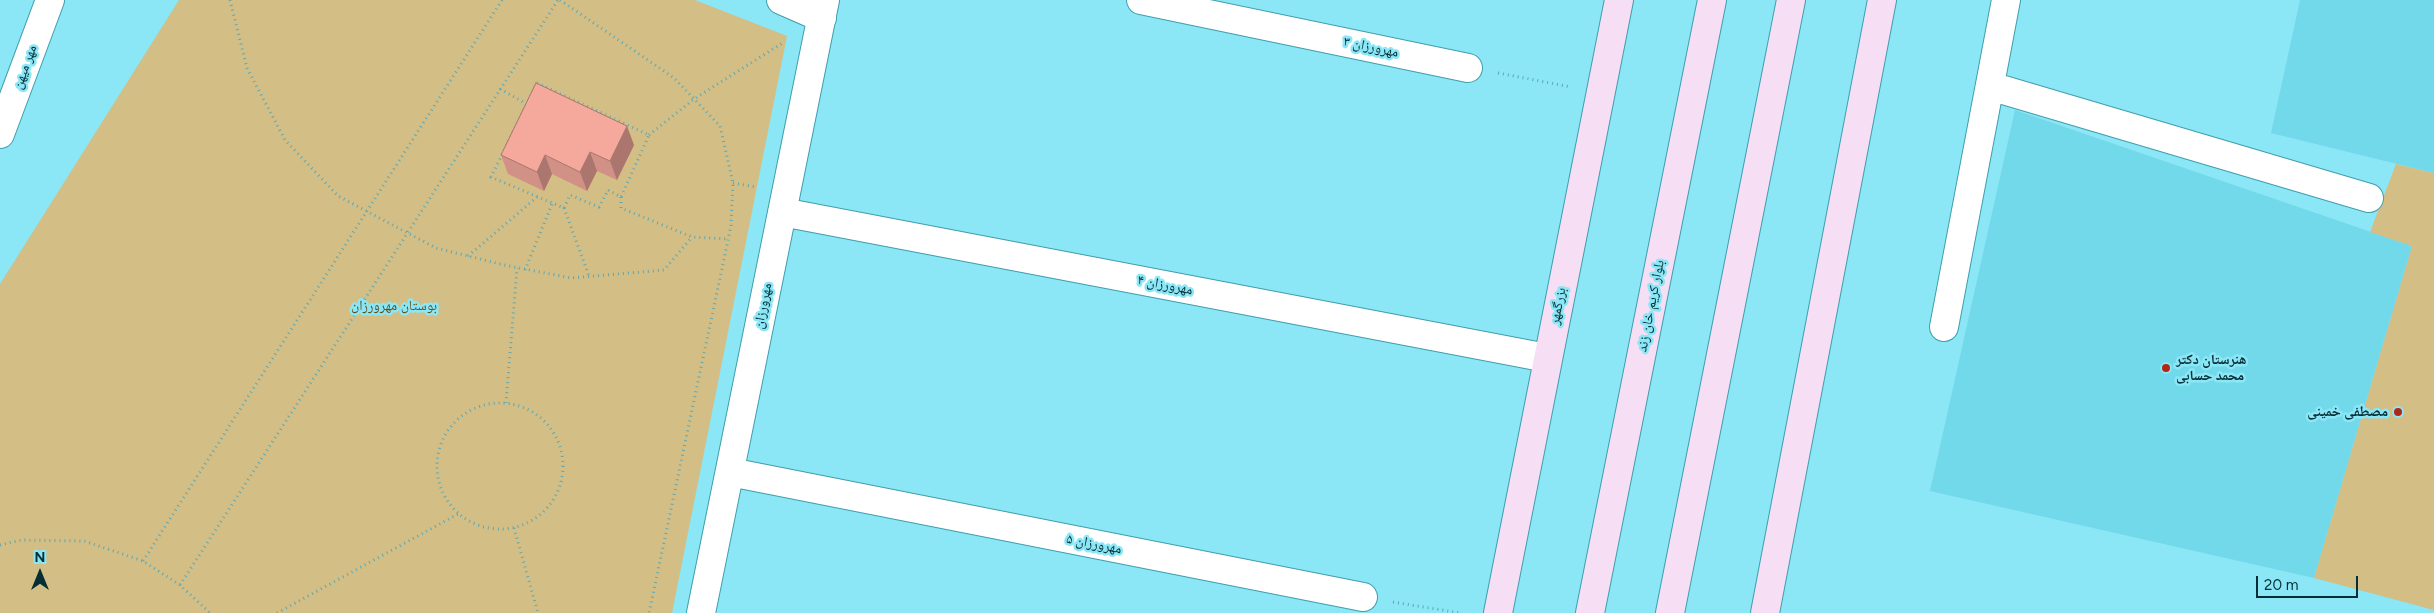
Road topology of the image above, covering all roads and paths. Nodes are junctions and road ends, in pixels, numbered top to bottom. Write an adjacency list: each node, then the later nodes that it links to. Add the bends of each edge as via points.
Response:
1 (50, 0): 19 (street, مهر میهن)
2 (230, 0): 26 (path, via 247,68 285,140 338,196)
3 (502, 0): 26 (path)
4 (559, 0): 15 (path); 17 (path, via 674,78)
5 (781, 0): 12 (street)
6 (1141, 0): 13 (street, مهرورزان ۳)
7 (1620, 0): 16 (main road, بزرگمهر)
8 (1712, 0): 52 (main road, بلوار کریم خان زند)
9 (1791, 0): 53 (main road)
10 (1882, 0): 54 (main road)
11 (2006, 0): 14 (street)
12 (823, 9): 17 (path); 27 (street, مهرورزان)
13 (1468, 68): 16 (path)
14 (1990, 86): 23 (street); 35 (street)
15 (500, 89): 18 (path); 28 (path)
16 (1601, 93): 36 (main road, بزرگمهر)
17 (694, 99): 20 (path); 30 (path, via 720,126 733,183)
18 (527, 104): 20 (path, via 537,84); 22 (path, via 491,177)
19 (0, 134)
20 (649, 135): 21 (path)
21 (621, 196): 25 (path, via 608,190 599,207 570,195); 29 (path, via 621,208)
22 (537, 197): 24 (path); 31 (path)
23 (2369, 198)
24 (552, 204): 25 (path); 33 (path)
25 (564, 208): 34 (path)
26 (367, 211): 28 (path); 42 (path)
27 (782, 212): 36 (street, مهرورزان ۴); 38 (street, مهرورزان)
28 (407, 232): 31 (path, via 436,248); 43 (path)
29 (692, 237): 30 (path); 34 (path, via 664,270)
30 (728, 239): 48 (path)
31 (468, 256): 32 (path)
32 (517, 268): 33 (path); 37 (path)
33 (525, 270): 34 (path, via 571,278)
34 (589, 276)
35 (1944, 327)
36 (1547, 358): 51 (main road, بزرگمهر)
37 (506, 403): 39 (path, via 486,404 468,411 442,440 437,460 438,480 445,498); 40 (path, via 526,407 543,418 563,452 564,472 559,491 548,508 533,521)
38 (730, 472): 44 (street, مهرورزان ۵); 49 (street, مهرورزان)
39 (458, 514): 40 (path, via 494,530); 46 (path)
40 (514, 528): 47 (path)
41 (0, 545): 42 (path, via 21,540 84,541)
42 (142, 561): 43 (path)
43 (180, 585): 45 (path)
44 (1363, 596): 50 (path)
45 (210, 613)
46 (277, 613)
47 (538, 613)
48 (649, 613)
49 (701, 613)
50 (1460, 613)
51 (1498, 613)
52 (1590, 613)
53 (1670, 613)
54 (1764, 613)

